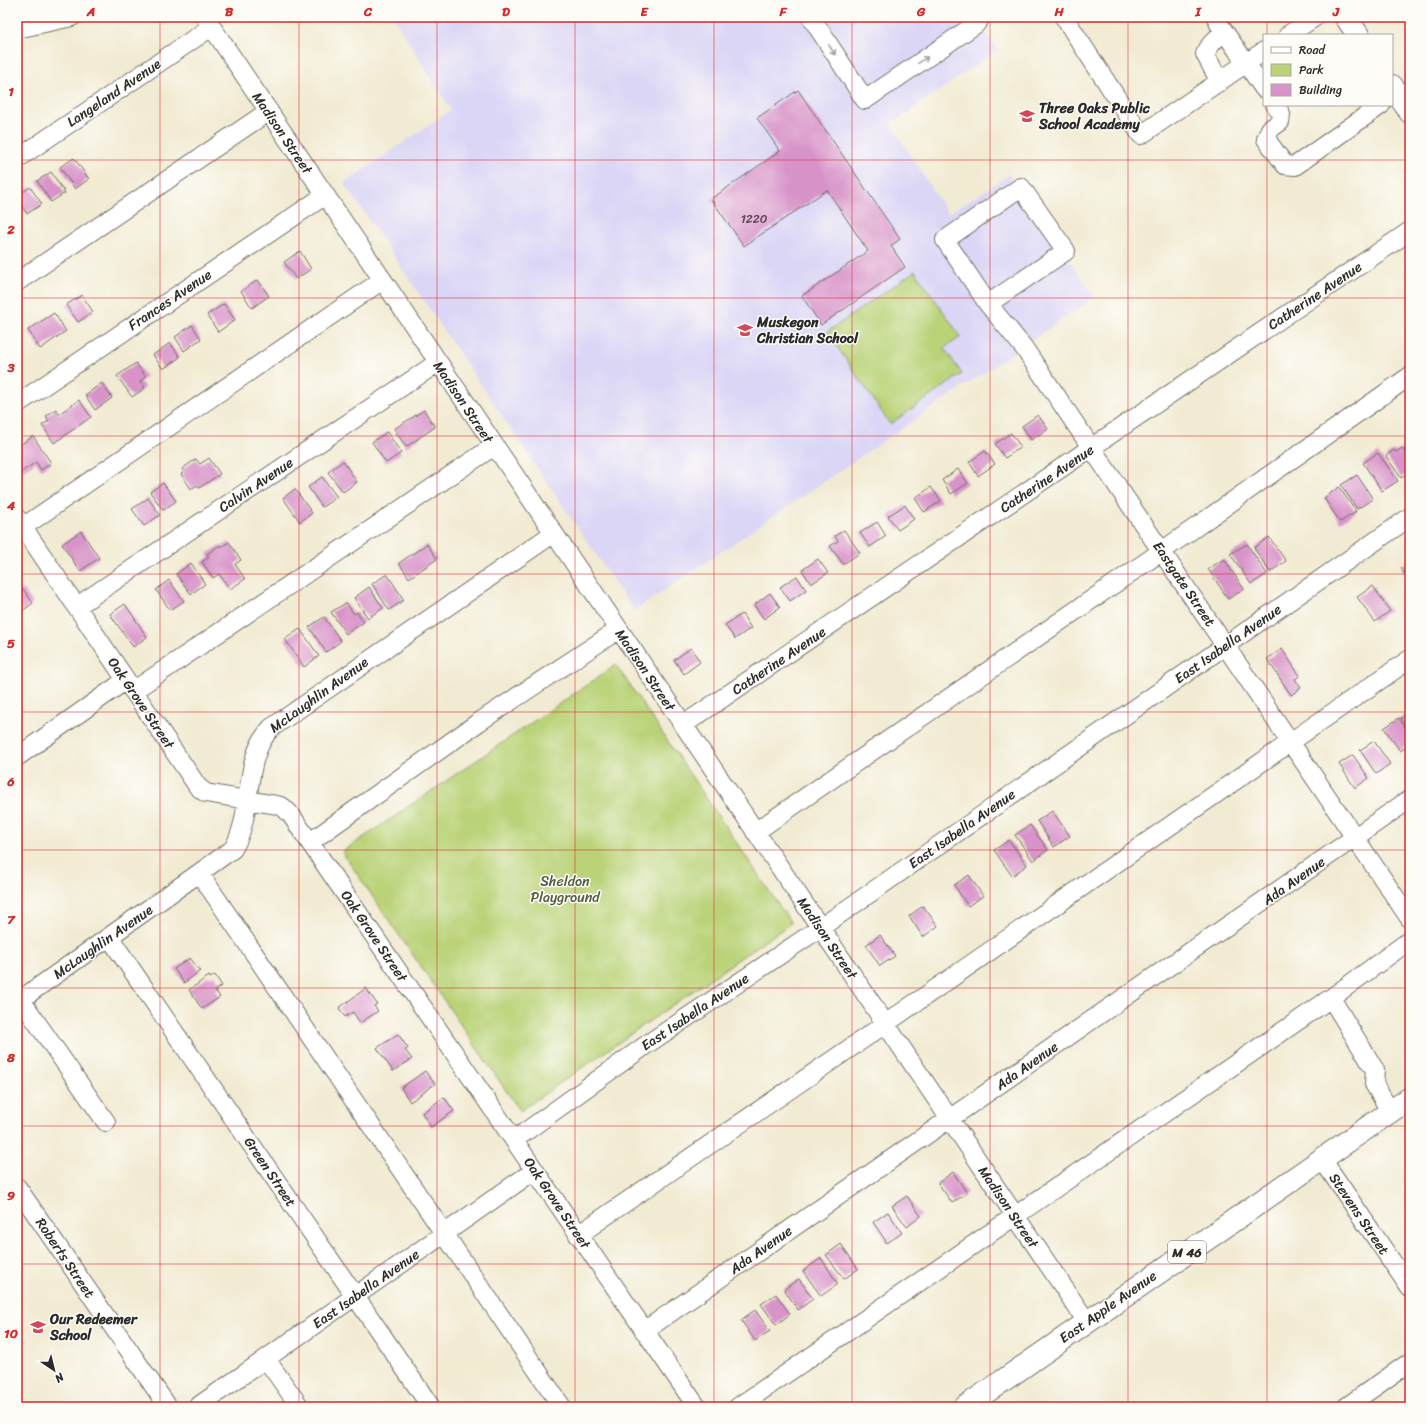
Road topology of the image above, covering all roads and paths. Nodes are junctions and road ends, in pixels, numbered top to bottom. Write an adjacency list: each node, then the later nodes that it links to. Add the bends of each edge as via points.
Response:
1 (72, 17): 9 (street)
2 (811, 17): 3 (street, one-way to 3, via 865,100 976,24)
3 (981, 17)
4 (1064, 17): 14 (street, via 1142,135)
5 (1315, 17): 10 (street)
6 (1346, 17): 11 (main road)
7 (207, 22): 18 (street, Madison Street); 19 (street, Langeland Avenue)
8 (1220, 24): 13 (street); 14 (street, via 1204,54)
9 (17, 29)
10 (1290, 34)
11 (1357, 34)
12 (1263, 52): 13 (street)
13 (1246, 63): 14 (street); 15 (street)
14 (1220, 82)
15 (1263, 88)
16 (1276, 106): 17 (street, via 1281,114 1280,122 1270,129 1266,139 1284,164 1295,166)
17 (1387, 106)
18 (269, 111): 20 (street, Madison Street); 23 (street)
19 (17, 159)
20 (324, 196): 22 (street, Madison Street); 27 (street, Frances Avenue)
21 (1410, 231): 29 (street, Catherine Avenue)
22 (381, 280): 25 (street, Madison Street); 31 (street)
23 (17, 282)
24 (988, 304): 24 (street, Eastgate Street, via 945,240 1021,187 1066,251); 29 (street, Eastgate Street, via 1024,348)
25 (437, 363): 28 (street, Madison Street); 34 (street, Calvin Avenue)
26 (1410, 376): 33 (street)
27 (17, 404)
28 (494, 446): 32 (street, Madison Street); 38 (street)
29 (1092, 448): 33 (street, Eastgate Street); 39 (street, Catherine Avenue)
30 (1410, 517): 36 (street, East Isabella Avenue)
31 (20, 522): 34 (street, Oak Grove Street)
32 (554, 533): 35 (street, Madison Street); 43 (street, McLaughlin Avenue, via 271,728 258,746)
33 (1162, 551): 36 (street, Eastgate Street); 44 (street)
34 (76, 607): 38 (street, Oak Grove Street)
35 (618, 630): 39 (street, Madison Street); 46 (street, via 479,722)
36 (1226, 646): 40 (street, Eastgate Street); 49 (street, East Isabella Avenue)
37 (1410, 659): 40 (street)
38 (130, 686): 41 (street); 43 (street, Oak Grove Street, via 198,788 206,793)
39 (683, 725): 44 (street, Madison Street)
40 (1290, 742): 45 (street, Eastgate Street); 54 (street)
41 (17, 756)
42 (1410, 799): 45 (street, Ada Avenue)
43 (247, 800): 46 (street, Oak Grove Street, via 284,807); 47 (street, McLaughlin Avenue, via 241,833 233,849)
44 (755, 832): 49 (street, Madison Street)
45 (1355, 838): 48 (street, Eastgate Street); 57 (street, Ada Avenue)
46 (310, 842): 59 (street, Oak Grove Street)
47 (200, 874): 50 (street, McLaughlin Avenue); 64 (street)
48 (1410, 919)
49 (820, 928): 54 (street, Madison Street); 59 (street, East Isabella Avenue, via 646,1045)
50 (110, 938): 53 (street, McLaughlin Avenue); 67 (street, Green Street)
51 (1410, 940): 52 (street)
52 (1330, 998): 56 (street, via 1375,1070 1374,1084); 63 (street)
53 (19, 1001): 58 (street)
54 (885, 1024): 57 (street, Madison Street); 65 (street)
55 (1410, 1098): 56 (main road, East Apple Avenue / M 46)
56 (1390, 1111): 60 (main road, East Apple Avenue / M 46)
57 (950, 1120): 63 (street, Madison Street); 69 (street, Ada Avenue)
58 (106, 1122)
59 (514, 1140): 61 (street, Oak Grove Street)
60 (1322, 1158): 66 (street, Stevens Street); 68 (main road, East Apple Avenue / M 46)
61 (535, 1170): 64 (street, East Isabella Avenue); 65 (street, Oak Grove Street)
62 (17, 1187): 72 (street, Roberts Street)
63 (1014, 1216): 68 (street, Madison Street); 78 (street)
64 (445, 1233): 67 (street, East Isabella Avenue); 76 (street)
65 (578, 1235): 69 (street, Oak Grove Street)
66 (1410, 1288)
67 (355, 1297): 70 (street, East Isabella Avenue); 75 (street, Green Street)
68 (1087, 1322): 79 (main road, East Apple Avenue / M 46)
69 (644, 1331): 77 (street, Oak Grove Street)
70 (266, 1359): 73 (street, East Isabella Avenue); 74 (street)
71 (1410, 1362): 80 (street)
72 (168, 1407)
73 (197, 1407)
74 (300, 1407)
75 (431, 1407)
76 (562, 1407)
77 (697, 1407)
78 (738, 1407)
79 (964, 1407)
80 (1346, 1407)

